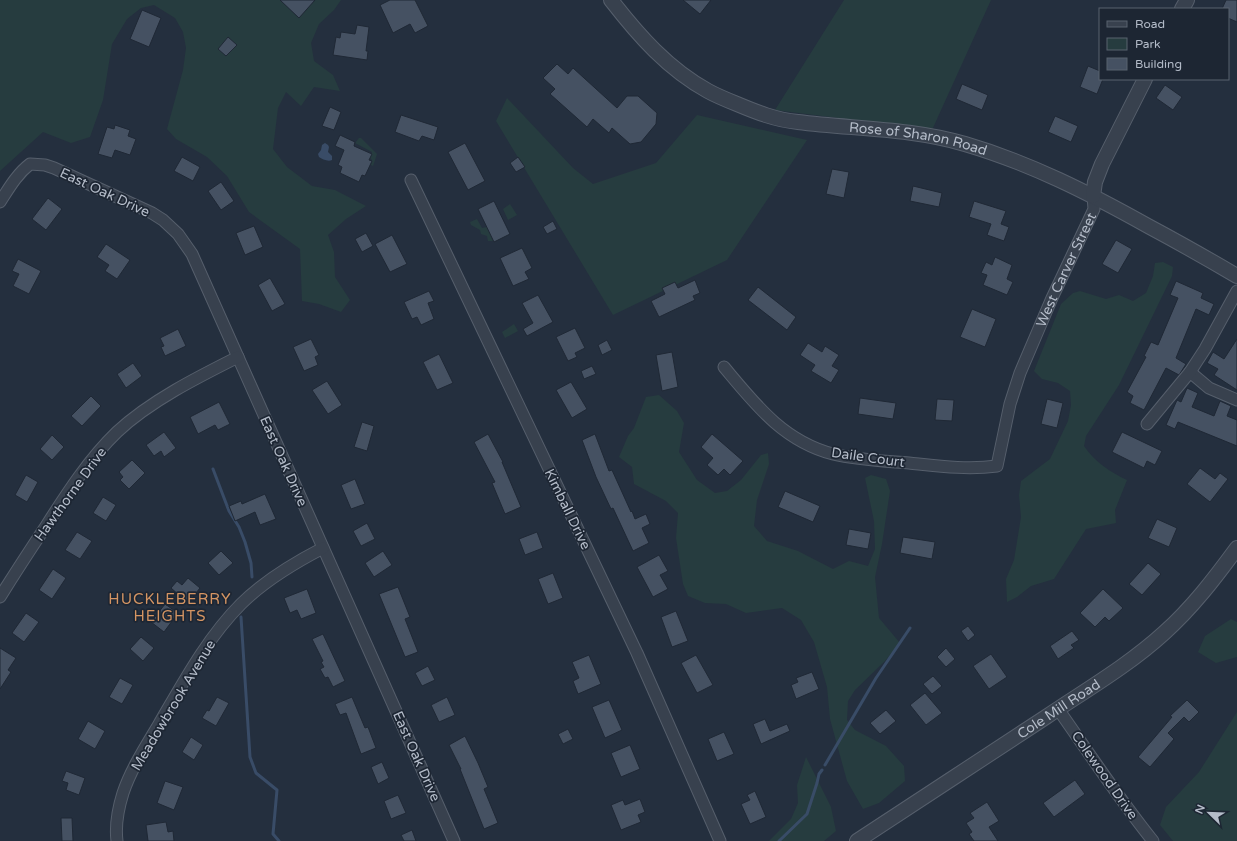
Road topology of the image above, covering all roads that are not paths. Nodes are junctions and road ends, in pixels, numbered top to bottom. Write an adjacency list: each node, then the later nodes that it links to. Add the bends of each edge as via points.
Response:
1 (611, 0): 4 (street, Rose of Sharon Road, via 645,41 689,79 709,92 758,113 795,122 907,132 963,143 1050,175)
2 (1144, 80): 4 (street, West Carver Street, via 1102,164 1095,182)
3 (411, 180): 20 (street, Kimball Drive, via 637,653)
4 (1094, 196): 6 (street, Rose of Sharon Road); 13 (street, West Carver Street, via 1094,208 1052,298 1015,387)
5 (0, 202): 8 (street, East Oak Drive, via 21,171 30,164 45,165 152,213 171,227 192,254)
6 (1237, 276)
7 (1237, 291): 10 (street)
8 (238, 357): 14 (street, East Oak Drive); 16 (street, Hawthorne Drive, via 158,402 117,432 99,451 63,499)
9 (724, 367): 13 (street, Daile Court, via 776,425 818,449 870,460 963,468)
10 (1190, 372): 11 (street, via 1209,388); 12 (street)
11 (1237, 400)
12 (1147, 424)
13 (997, 466)
14 (323, 548): 18 (street, Meadowbrook Avenue, via 271,579 248,598 206,647 128,779 118,810); 19 (street, East Oak Drive)
15 (1237, 548): 17 (street, Cole Mill Road, via 1200,596 1164,633 1125,664)
16 (0, 597)
17 (1058, 709): 21 (street, Cole Mill Road); 22 (street, Colewood Drive, via 1092,760)
18 (117, 841)
19 (454, 841)
20 (720, 841)
21 (857, 841)
22 (1153, 841)

